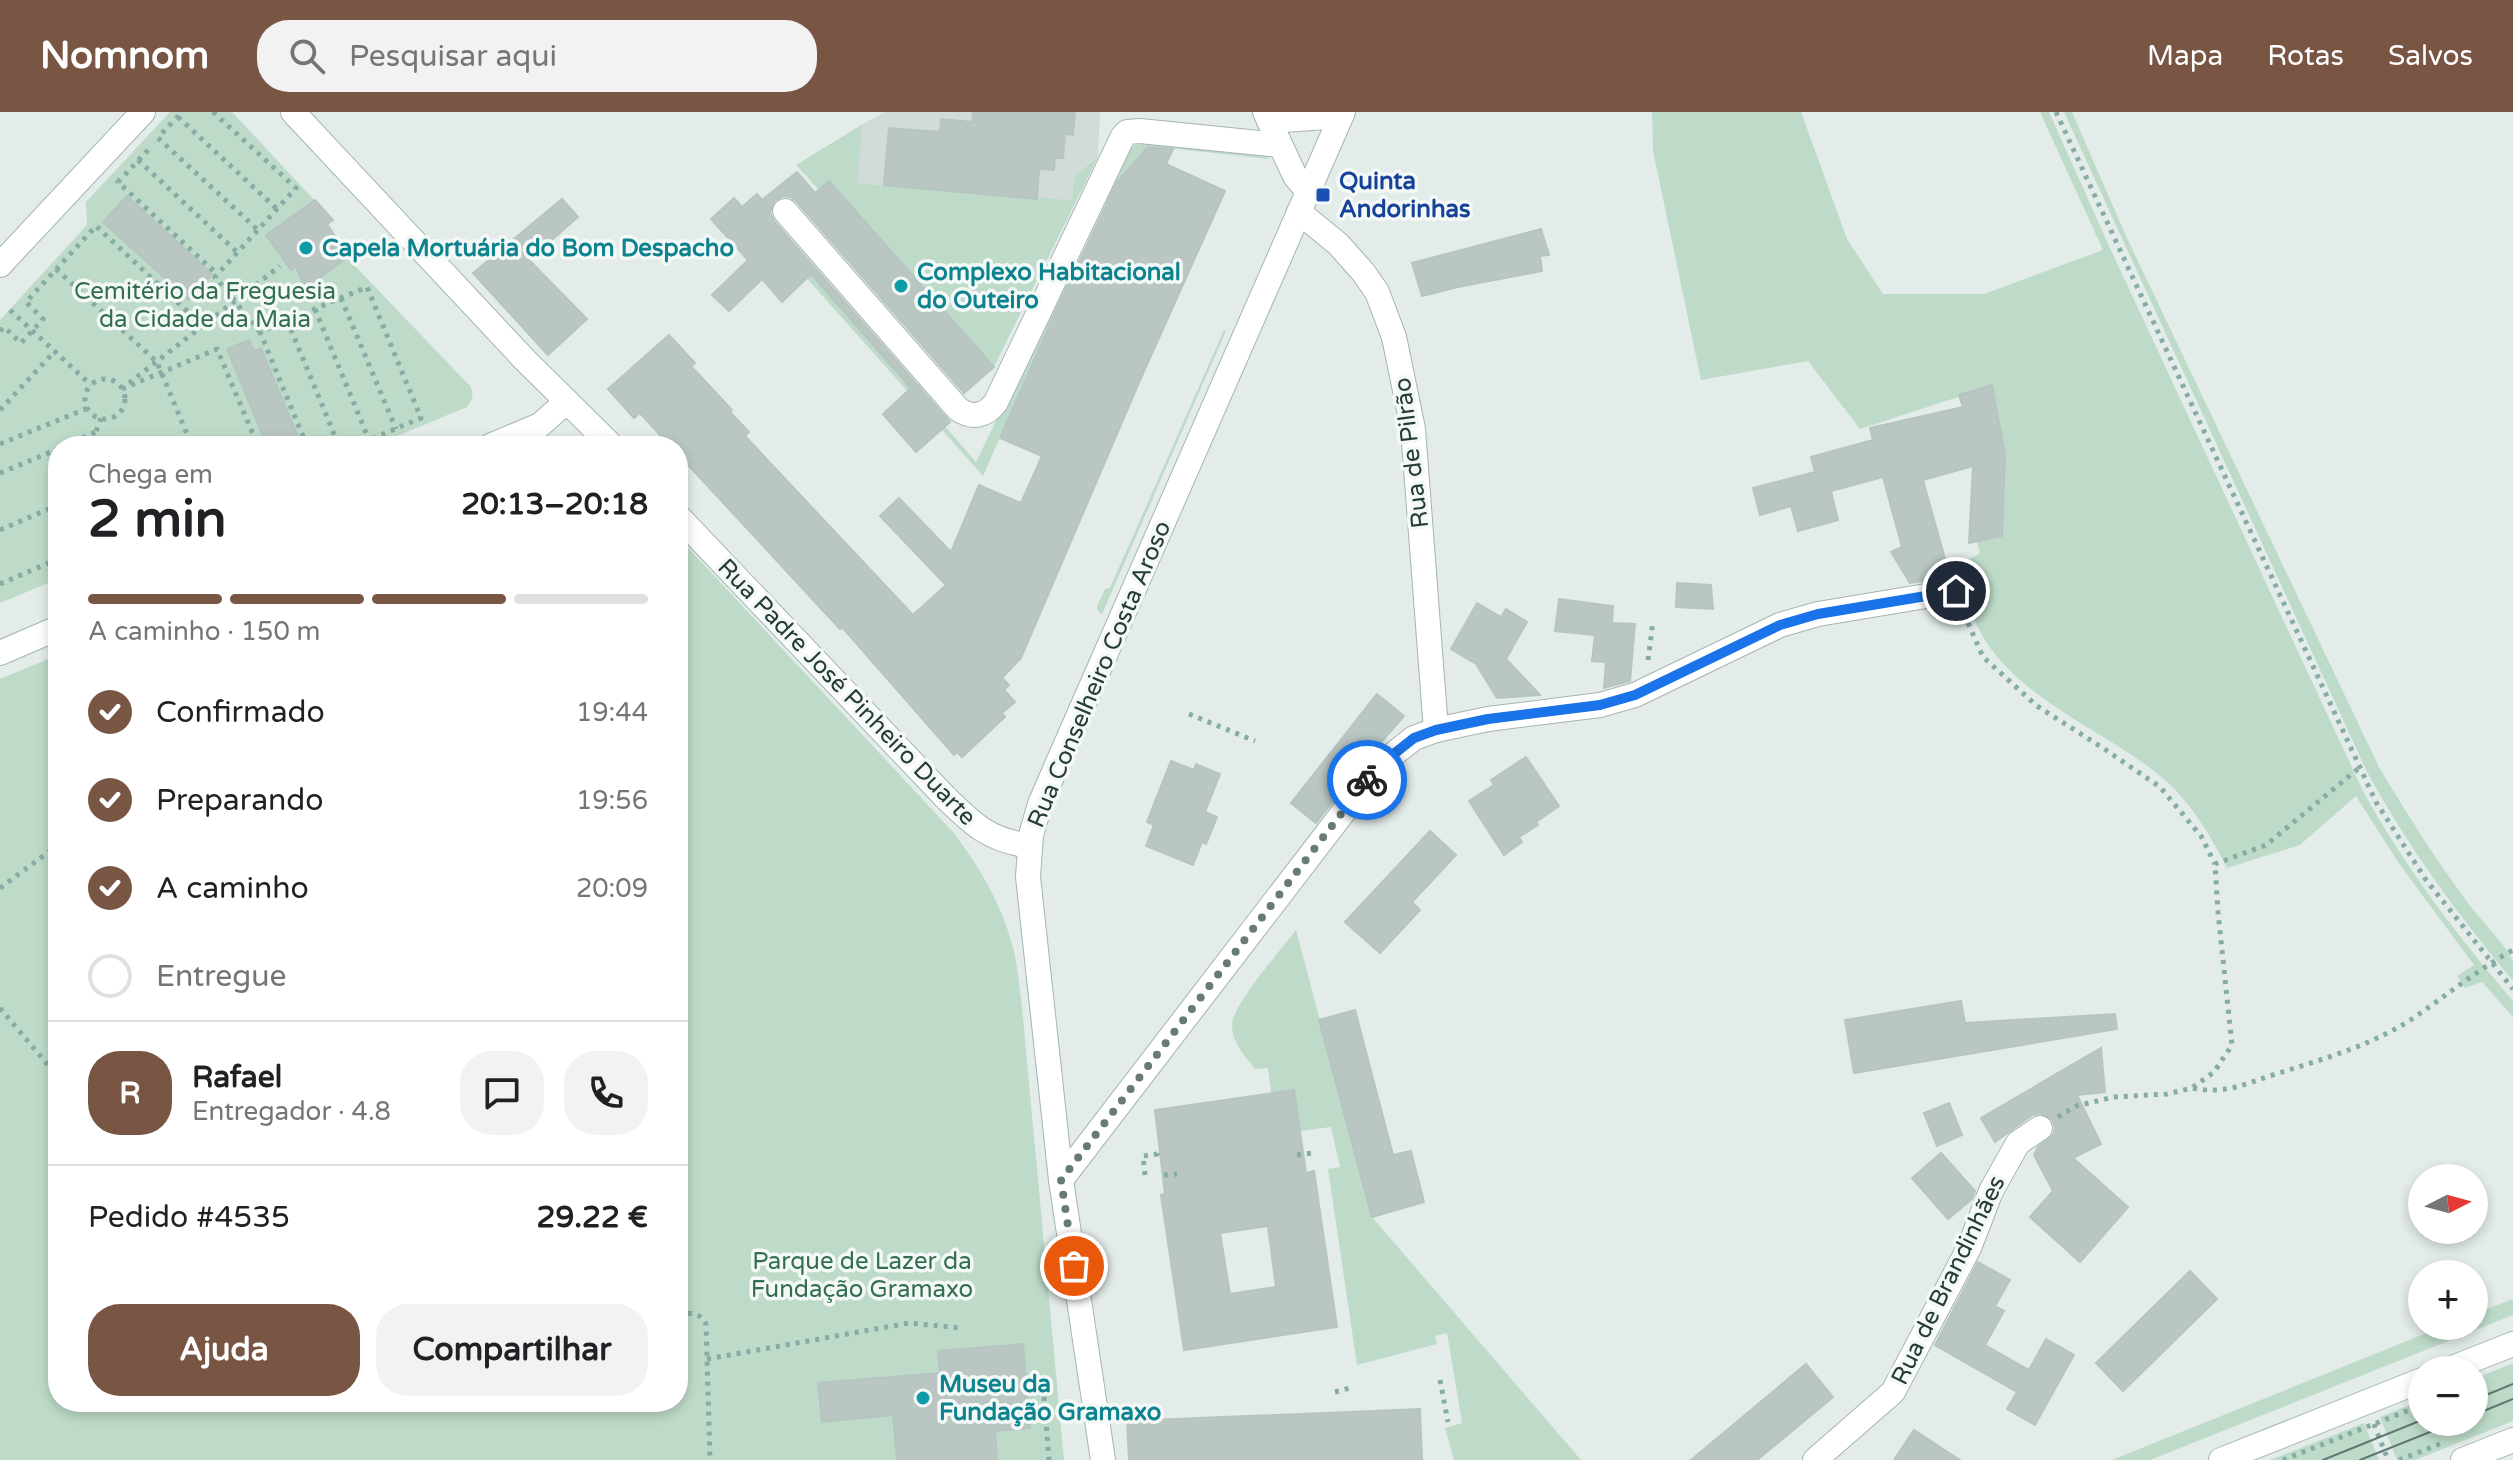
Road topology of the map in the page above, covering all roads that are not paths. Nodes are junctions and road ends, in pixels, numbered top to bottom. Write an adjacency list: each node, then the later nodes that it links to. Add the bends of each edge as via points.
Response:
1 (143, 112): 8 (main road)
2 (293, 112): 9 (main road)
3 (1342, 114): 4 (main road); 6 (main road, Rua Conselheiro Costa Aroso)
4 (1267, 116): 5 (main road, Rua de Pilrão)
5 (1280, 145): 6 (main road, Rua de Pilrão); 7 (main road, via 1127,132 996,402 977,415 958,409)
6 (1304, 202): 16 (main road, Rua de Pilrão, via 1377,292 1394,337 1413,429); 17 (main road, Rua Conselheiro Costa Aroso, via 1050,779)
7 (785, 211)
8 (0, 265)
9 (566, 402): 10 (main road, via 540,425); 11 (main road)
10 (514, 436)
11 (602, 436)
12 (688, 527): 17 (main road, Rua Padre José Pinheiro Duarte, via 952,804 983,832)
13 (1956, 591): 16 (main road, via 1780,625 1635,695 1600,705)
14 (48, 632): 15 (main road)
15 (0, 653)
16 (1436, 730): 19 (main road, via 1414,738 1368,780)
17 (1029, 846): 19 (main road, Rua Conselheiro Costa Aroso)
18 (2040, 1128): 25 (main road, Rua de Brandinhães, via 2018,1143 1991,1191 1969,1248 1893,1392)
19 (1061, 1180): 24 (main road, Rua Conselheiro Costa Aroso)
20 (2513, 1344): 21 (main road)
21 (2483, 1356)
22 (2408, 1386): 26 (main road)
23 (2513, 1440): 27 (main road)
24 (1103, 1460)
25 (1815, 1460)
26 (2221, 1460)
27 (2463, 1460)

